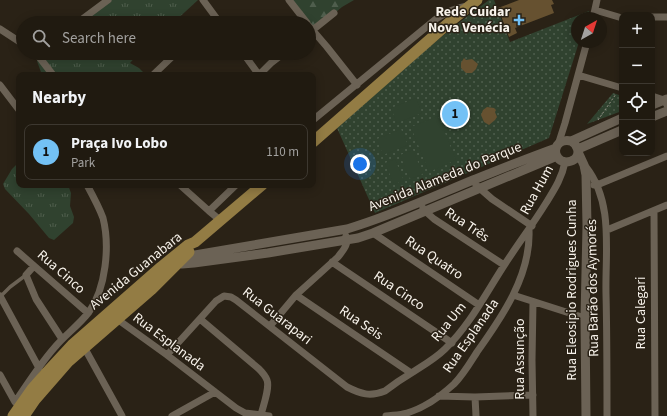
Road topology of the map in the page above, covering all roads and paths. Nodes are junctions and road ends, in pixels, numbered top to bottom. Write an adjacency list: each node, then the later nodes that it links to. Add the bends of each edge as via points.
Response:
1 (108, 0): 8 (street)
2 (203, 0): 9 (street)
3 (289, 0): 10 (street)
4 (597, 0): 6 (street)
5 (473, 3): 29 (street, via 453,9 436,19); 44 (main road)
6 (594, 12)
7 (334, 13): 15 (street)
8 (86, 16)
9 (212, 16)
10 (302, 16)
11 (607, 16): 14 (street)
12 (655, 17): 13 (street)
13 (667, 17)
14 (619, 18)
15 (316, 26)
16 (0, 29): 18 (street)
17 (316, 36): 29 (street)
18 (16, 39)
19 (585, 48): 28 (street)
20 (42, 60): 24 (street)
21 (169, 60): 25 (street)
22 (248, 60): 26 (street)
23 (275, 60): 27 (street)
24 (51, 72)
25 (156, 72)
26 (258, 72)
27 (263, 72)
28 (578, 75): 31 (street); 42 (street)
29 (357, 84): 39 (street)
30 (0, 85): 36 (street)
31 (619, 86)
32 (619, 90): 40 (path)
33 (655, 97): 34 (street)
34 (666, 101): 35 (street)
35 (655, 104)
36 (16, 106)
37 (667, 111): 38 (street)
38 (655, 116)
39 (316, 118)
40 (599, 119)
41 (619, 119): 45 (street, Avenida Alameda do Parque)
42 (565, 124): 45 (street); 46 (street)
43 (619, 131): 47 (street)
44 (316, 139)
45 (569, 140): 46 (street, Avenida Alameda do Parque, via 563,140); 47 (street)
46 (557, 149): 49 (street, via 561,161); 51 (street, Avenida Alameda do Parque); 58 (street, Avenida Alameda do Parque)
47 (578, 150): 49 (street, via 577,156); 50 (street)
48 (667, 156): 53 (street)
49 (569, 161): 50 (street); 64 (street, Rua Hum)
50 (584, 165): 52 (street, Rua Eleosipio Rodrigues Cunha); 53 (street, Rua Barão dos Aymorés)
51 (472, 180): 58 (street); 60 (street, Avenida Alameda do Parque)
52 (586, 184): 53 (street); 83 (street, Rua Eleosipio Rodrigues Cunha)
53 (597, 185): 66 (street, Rua Barão dos Aymorés, via 605,213)
54 (88, 188): 82 (street, via 102,217 106,241 101,285)
55 (183, 188): 62 (street)
56 (233, 188): 62 (street)
57 (258, 188): 63 (main road, Avenida Guanabara)
58 (479, 188): 60 (street, Avenida Alameda do Parque); 64 (street)
59 (667, 205): 61 (street)
60 (423, 207): 65 (street, Avenida Alameda do Parque); 67 (street, Avenida Alameda do Parque); 75 (street, Rua Três, via 434,219)
61 (654, 210): 66 (street); 109 (street, Rua Calegari)
62 (209, 211): 63 (street)
63 (220, 220): 72 (main road, Avenida Guanabara, via 195,242 192,249)
64 (530, 228): 69 (street, Rua Um); 70 (street, Rua Esplanada)
65 (344, 230): 68 (street); 72 (street, Avenida Alameda do Parque)
66 (606, 230): 108 (street, Rua Barão dos Aymorés)
67 (373, 232): 68 (street, Avenida Alameda do Parque); 81 (street, Rua Quatro)
68 (347, 239): 72 (street, Avenida Alameda do Parque, via 186,264); 73 (street, via 346,246)
69 (518, 245): 70 (street); 75 (street, Rua Um)
70 (528, 250): 78 (street, Rua Esplanada)
71 (17, 251): 74 (street, Rua Cinco)
72 (180, 257): 84 (main road, Avenida Guanabara, via 152,289); 99 (main road, Avenida Guanabara, via 72,345 47,372)
73 (332, 262): 77 (street); 88 (street, Rua Cinco)
74 (34, 266): 76 (street); 82 (street, Rua Cinco)
75 (504, 266): 81 (street, Rua Um)
76 (26, 275): 79 (lane); 87 (street, via 36,298)
77 (296, 294): 86 (street); 92 (street, Rua Seis)
78 (514, 295): 80 (street); 97 (street, Rua Esplanada, via 468,365 454,383)
79 (0, 297): 91 (street)
80 (533, 302): 83 (street); 96 (street, Rua Assunção)
81 (479, 305): 88 (street, Rua Um)
82 (88, 313): 87 (street)
83 (585, 318): 107 (street, Rua Eleosipio Rodrigues Cunha)
84 (117, 319): 89 (main road, Avenida Guanabara); 90 (street, Rua Esplanada)
85 (200, 319): 86 (street, Rua Guarapari, via 216,301 227,296); 90 (street, Rua Guarapari); 103 (street, via 266,377)
86 (270, 326): 94 (street, Rua Guarapari)
87 (62, 339): 91 (street)
88 (452, 342): 92 (street, Rua Um, via 436,357)
89 (84, 347): 99 (main road, Avenida Guanabara, via 39,395); 101 (street)
90 (168, 355): 95 (street, Rua Esplanada)
91 (39, 368): 99 (street)
92 (411, 373): 94 (street, Rua Um, via 385,390 371,394 356,391)
93 (0, 375): 99 (street)
94 (340, 382)
95 (215, 392): 102 (street); 103 (street, Rua Esplanada, via 245,413)
96 (533, 394): 98 (street); 106 (street, Rua Assunção)
97 (439, 396): 98 (street); 100 (street, Rua Esplanada, via 415,410)
98 (475, 397): 105 (street)
99 (20, 411)
100 (399, 415): 104 (street, Rua Esplanada)
101 (122, 416)
102 (172, 416)
103 (265, 416)
104 (386, 416)
105 (476, 416)
106 (533, 416)
107 (586, 416)
108 (607, 416)
109 (655, 416)

